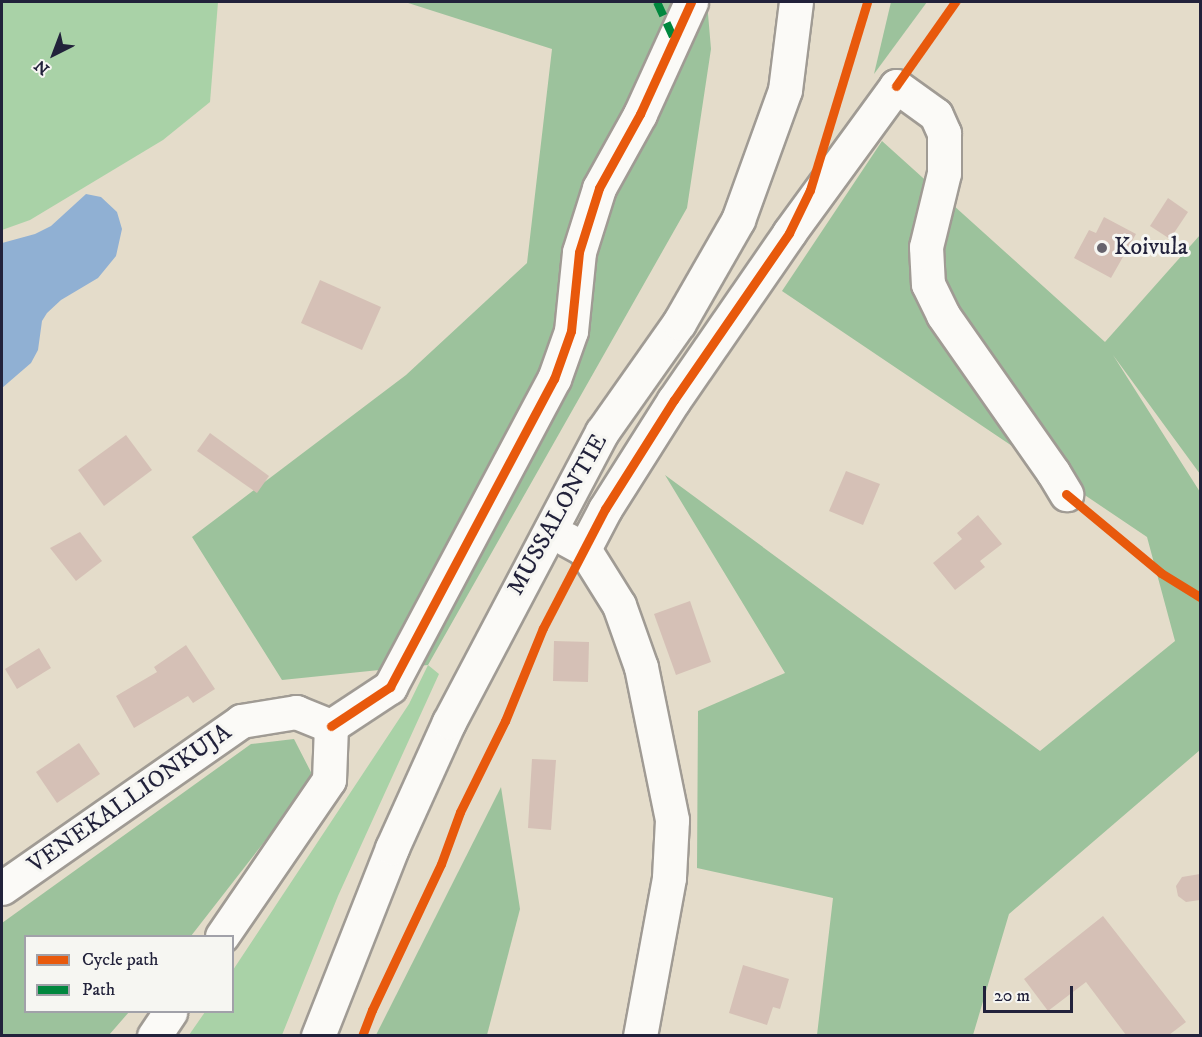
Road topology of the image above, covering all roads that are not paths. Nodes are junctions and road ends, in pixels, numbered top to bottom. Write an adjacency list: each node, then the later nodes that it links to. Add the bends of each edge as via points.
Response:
1 (691, 2): 6 (street, via 640,114 599,188 579,252 571,331 554,379 390,687)
2 (796, 2): 4 (street, MUSSALONTIE, via 785,90 738,220 679,323 602,432)
3 (1065, 494): 5 (street, via 944,315 928,284 926,247 944,173 944,133 936,115 896,86 789,232 674,400)
4 (549, 529): 5 (street); 11 (street, MUSSALONTIE, via 439,743 392,848)
5 (584, 549): 12 (street, via 619,605 641,666 672,820 669,878)
6 (331, 726): 7 (street, VENEKALLIONKUJA, via 296,712 241,721); 8 (street, via 329,780)
7 (2, 888)
8 (223, 935)
9 (169, 1013): 10 (street)
10 (154, 1035)
11 (318, 1035)
12 (639, 1035)

